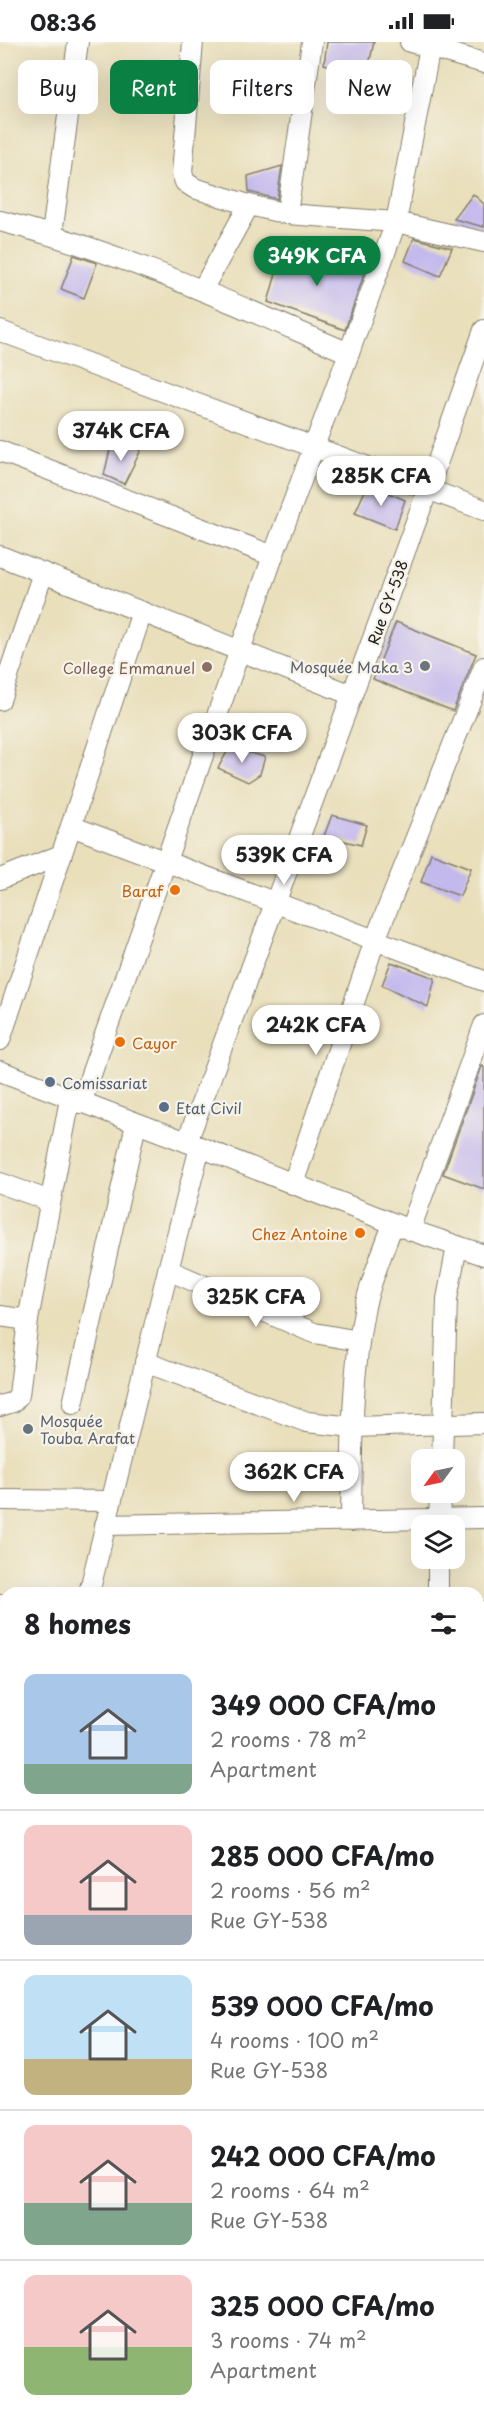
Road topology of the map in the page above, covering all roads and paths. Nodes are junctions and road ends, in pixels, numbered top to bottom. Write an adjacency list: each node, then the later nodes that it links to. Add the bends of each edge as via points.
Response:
1 (78, 42): 12 (street)
2 (193, 42): 8 (street, via 182,173 185,182)
3 (312, 42): 9 (street)
4 (410, 42): 5 (street)
5 (431, 44): 6 (street); 11 (street)
6 (467, 50): 7 (street)
7 (484, 63)
8 (249, 205): 9 (street); 14 (street)
9 (287, 214): 11 (street)
10 (0, 221): 12 (street)
11 (396, 222): 13 (street); 17 (street)
12 (51, 234): 14 (street, via 135,262)
13 (484, 242)
14 (201, 290): 17 (street)
15 (484, 330): 20 (street, Rue GY-538)
16 (0, 331): 18 (street)
17 (349, 353): 18 (street)
18 (316, 448): 20 (street); 23 (street)
19 (0, 451): 23 (street)
20 (428, 489): 21 (street); 29 (street, Rue GY-538)
21 (484, 510)
22 (0, 556): 24 (street)
23 (273, 556): 26 (street)
24 (43, 573): 25 (street); 28 (street)
25 (142, 612): 26 (street); 31 (street)
26 (240, 651): 29 (street); 33 (street)
27 (484, 667): 30 (street)
28 (2, 691)
29 (352, 695): 35 (street, Rue GY-538)
30 (478, 702): 36 (street)
31 (71, 826): 32 (street); 33 (street)
32 (61, 855): 34 (street); 39 (street)
33 (166, 862): 35 (street); 41 (street)
34 (0, 879)
35 (275, 902): 36 (street); 43 (street, Rue GY-538)
36 (375, 940): 37 (street); 45 (street)
37 (484, 981)
38 (484, 1025): 47 (street)
39 (0, 1040)
40 (0, 1071): 41 (street)
41 (76, 1101): 42 (street); 46 (street)
42 (136, 1124): 43 (street); 55 (street)
43 (194, 1144): 45 (street); 50 (street, Rue GY-538)
44 (0, 1183): 46 (street)
45 (293, 1184): 47 (street)
46 (50, 1201): 52 (street)
47 (402, 1227): 48 (street); 53 (street, via 365,1307)
48 (457, 1246): 49 (street); 58 (street, via 447,1299)
49 (484, 1255)
50 (168, 1269): 53 (street, via 314,1333); 54 (street, Rue GY-538)
51 (0, 1316): 52 (street)
52 (28, 1320): 56 (street, via 19,1395 13,1402)
53 (359, 1341): 59 (street)
54 (145, 1362): 59 (street, via 307,1422); 62 (street, Rue GY-538)
55 (73, 1404)
56 (0, 1406)
57 (484, 1423): 58 (street)
58 (444, 1426): 59 (street); 60 (street)
59 (353, 1427): 65 (street)
60 (443, 1449)
61 (0, 1500): 62 (street)
62 (111, 1501): 67 (street, Rue GY-538)
63 (484, 1518): 64 (street)
64 (465, 1520)
65 (351, 1521): 66 (street); 67 (street)
66 (411, 1522)
67 (105, 1525): 69 (street, Rue GY-538)
68 (438, 1569): 70 (street)
69 (90, 1587)
70 (438, 1587)

